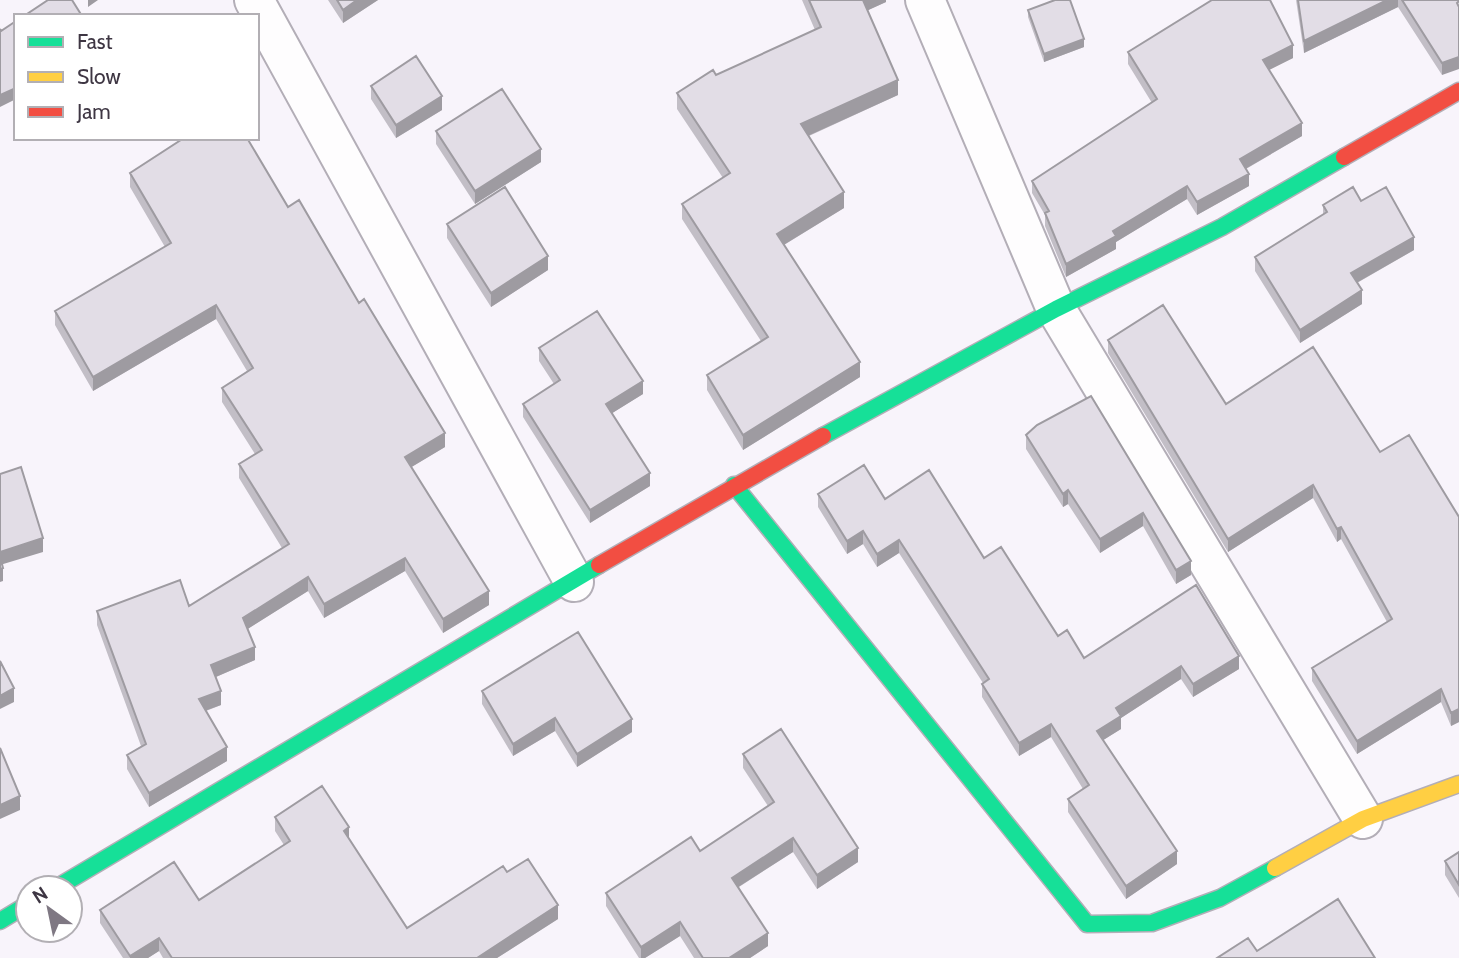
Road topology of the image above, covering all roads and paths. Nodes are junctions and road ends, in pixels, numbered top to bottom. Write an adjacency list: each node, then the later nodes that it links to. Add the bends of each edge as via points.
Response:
1 (254, 0): 6 (street)
2 (925, 0): 4 (street)
3 (1459, 91): 4 (street, via 1222,227)
4 (1056, 309): 5 (street); 8 (street)
5 (733, 485): 6 (street); 8 (street, via 1087,924 1153,923 1220,898)
6 (574, 582): 9 (street)
7 (1459, 784): 8 (street)
8 (1363, 819)
9 (80, 874)

